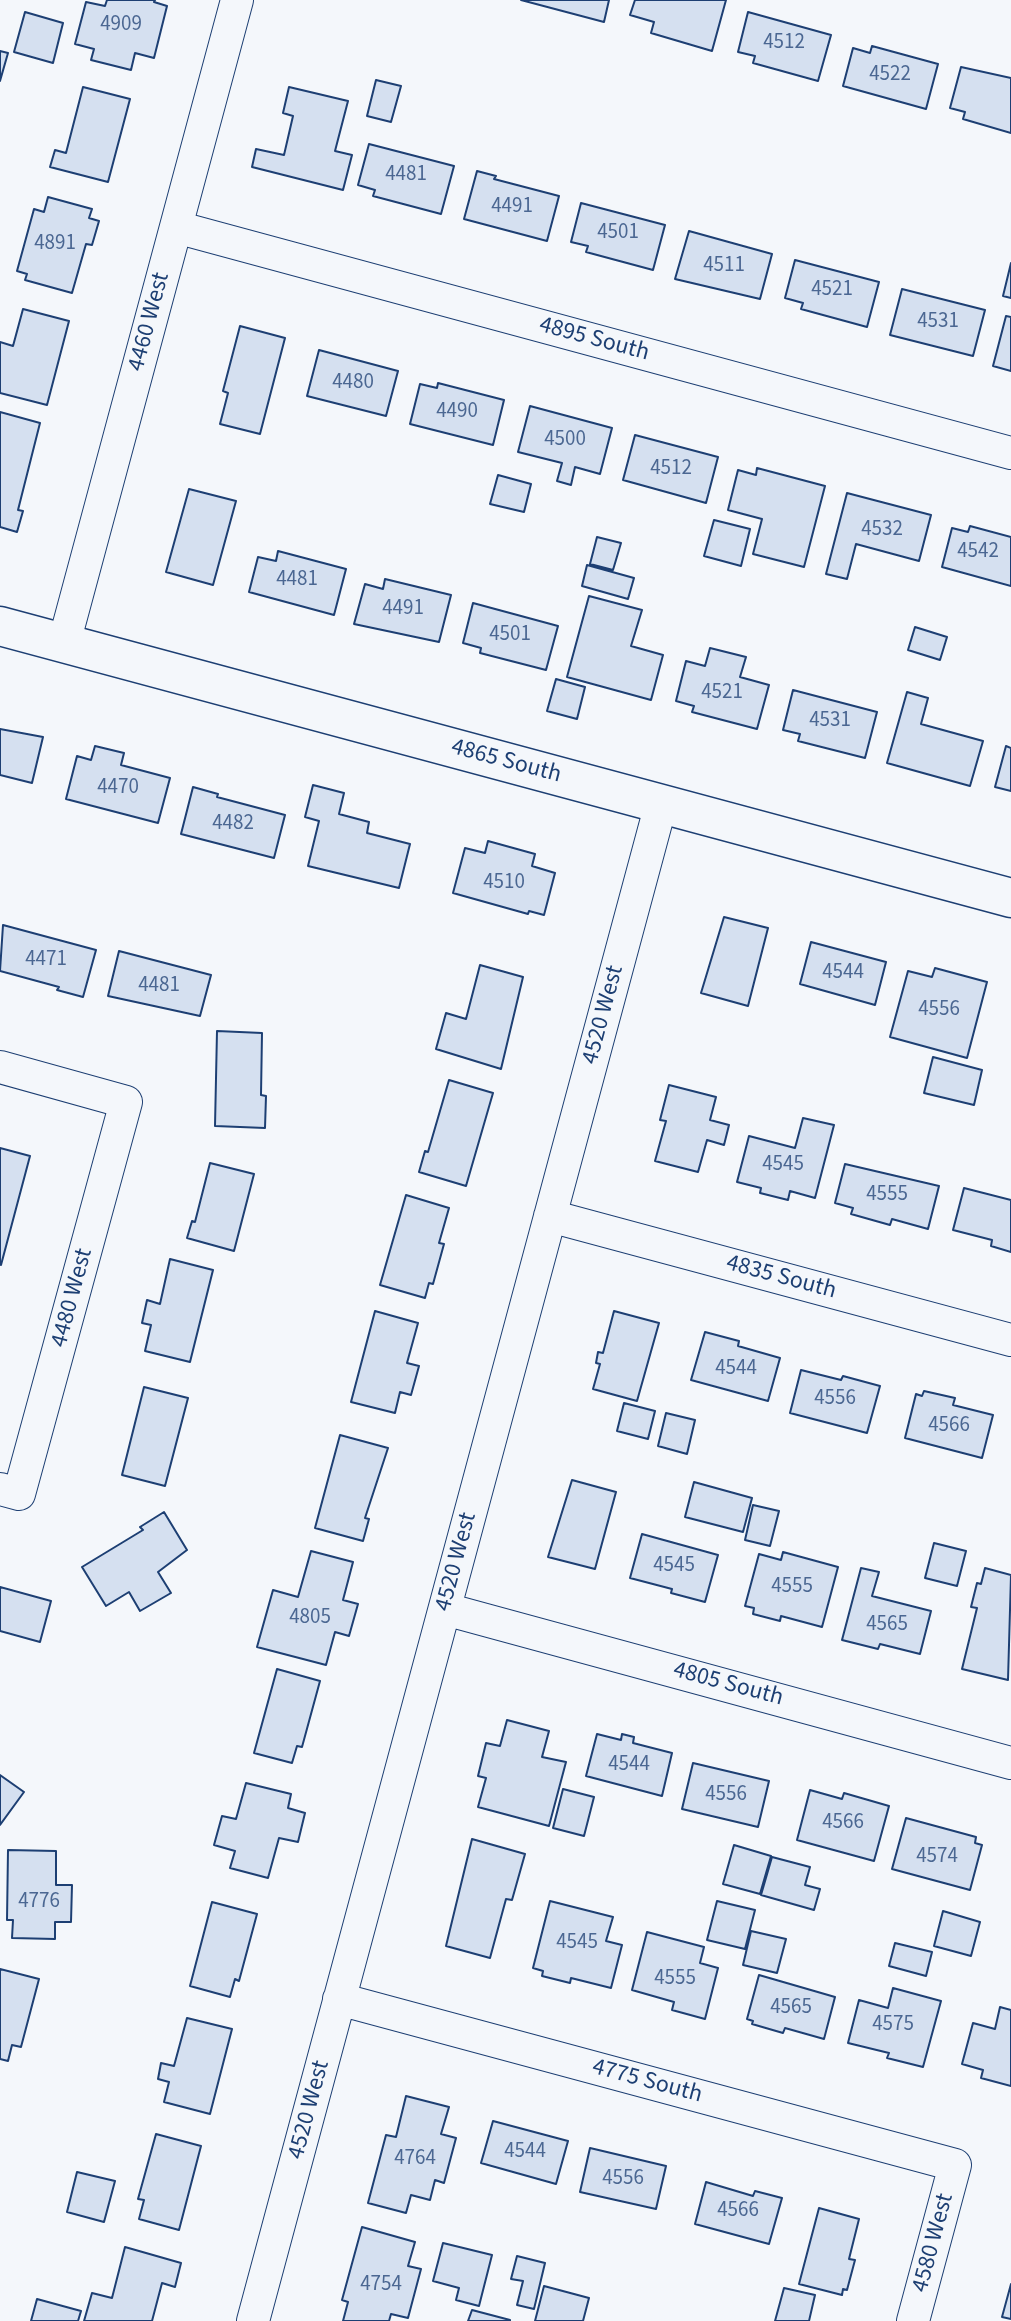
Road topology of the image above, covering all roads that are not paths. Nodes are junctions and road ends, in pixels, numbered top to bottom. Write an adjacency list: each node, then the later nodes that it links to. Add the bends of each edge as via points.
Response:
1 (237, 0): 2 (street, 4460 West)
2 (176, 227): 3 (street, 4895 South); 5 (street, 4460 West)
3 (1011, 453)
4 (0, 626): 5 (street, 4865 South)
5 (64, 643): 6 (street, 4865 South)
6 (661, 804): 7 (street, 4865 South); 9 (street, 4520 West)
7 (1011, 898)
8 (0, 1067): 11 (street, 4480 West, via 126,1102)
9 (550, 1216): 10 (street, 4835 South); 12 (street, 4520 West)
10 (1011, 1340)
11 (10, 1491)
12 (445, 1609): 13 (street, 4805 South); 14 (street, 4520 West)
13 (1011, 1763)
14 (340, 1999): 15 (street, 4775 South); 16 (street, 4520 West)
15 (956, 2165): 17 (street, 4580 West)
16 (253, 2321)
17 (913, 2321)

